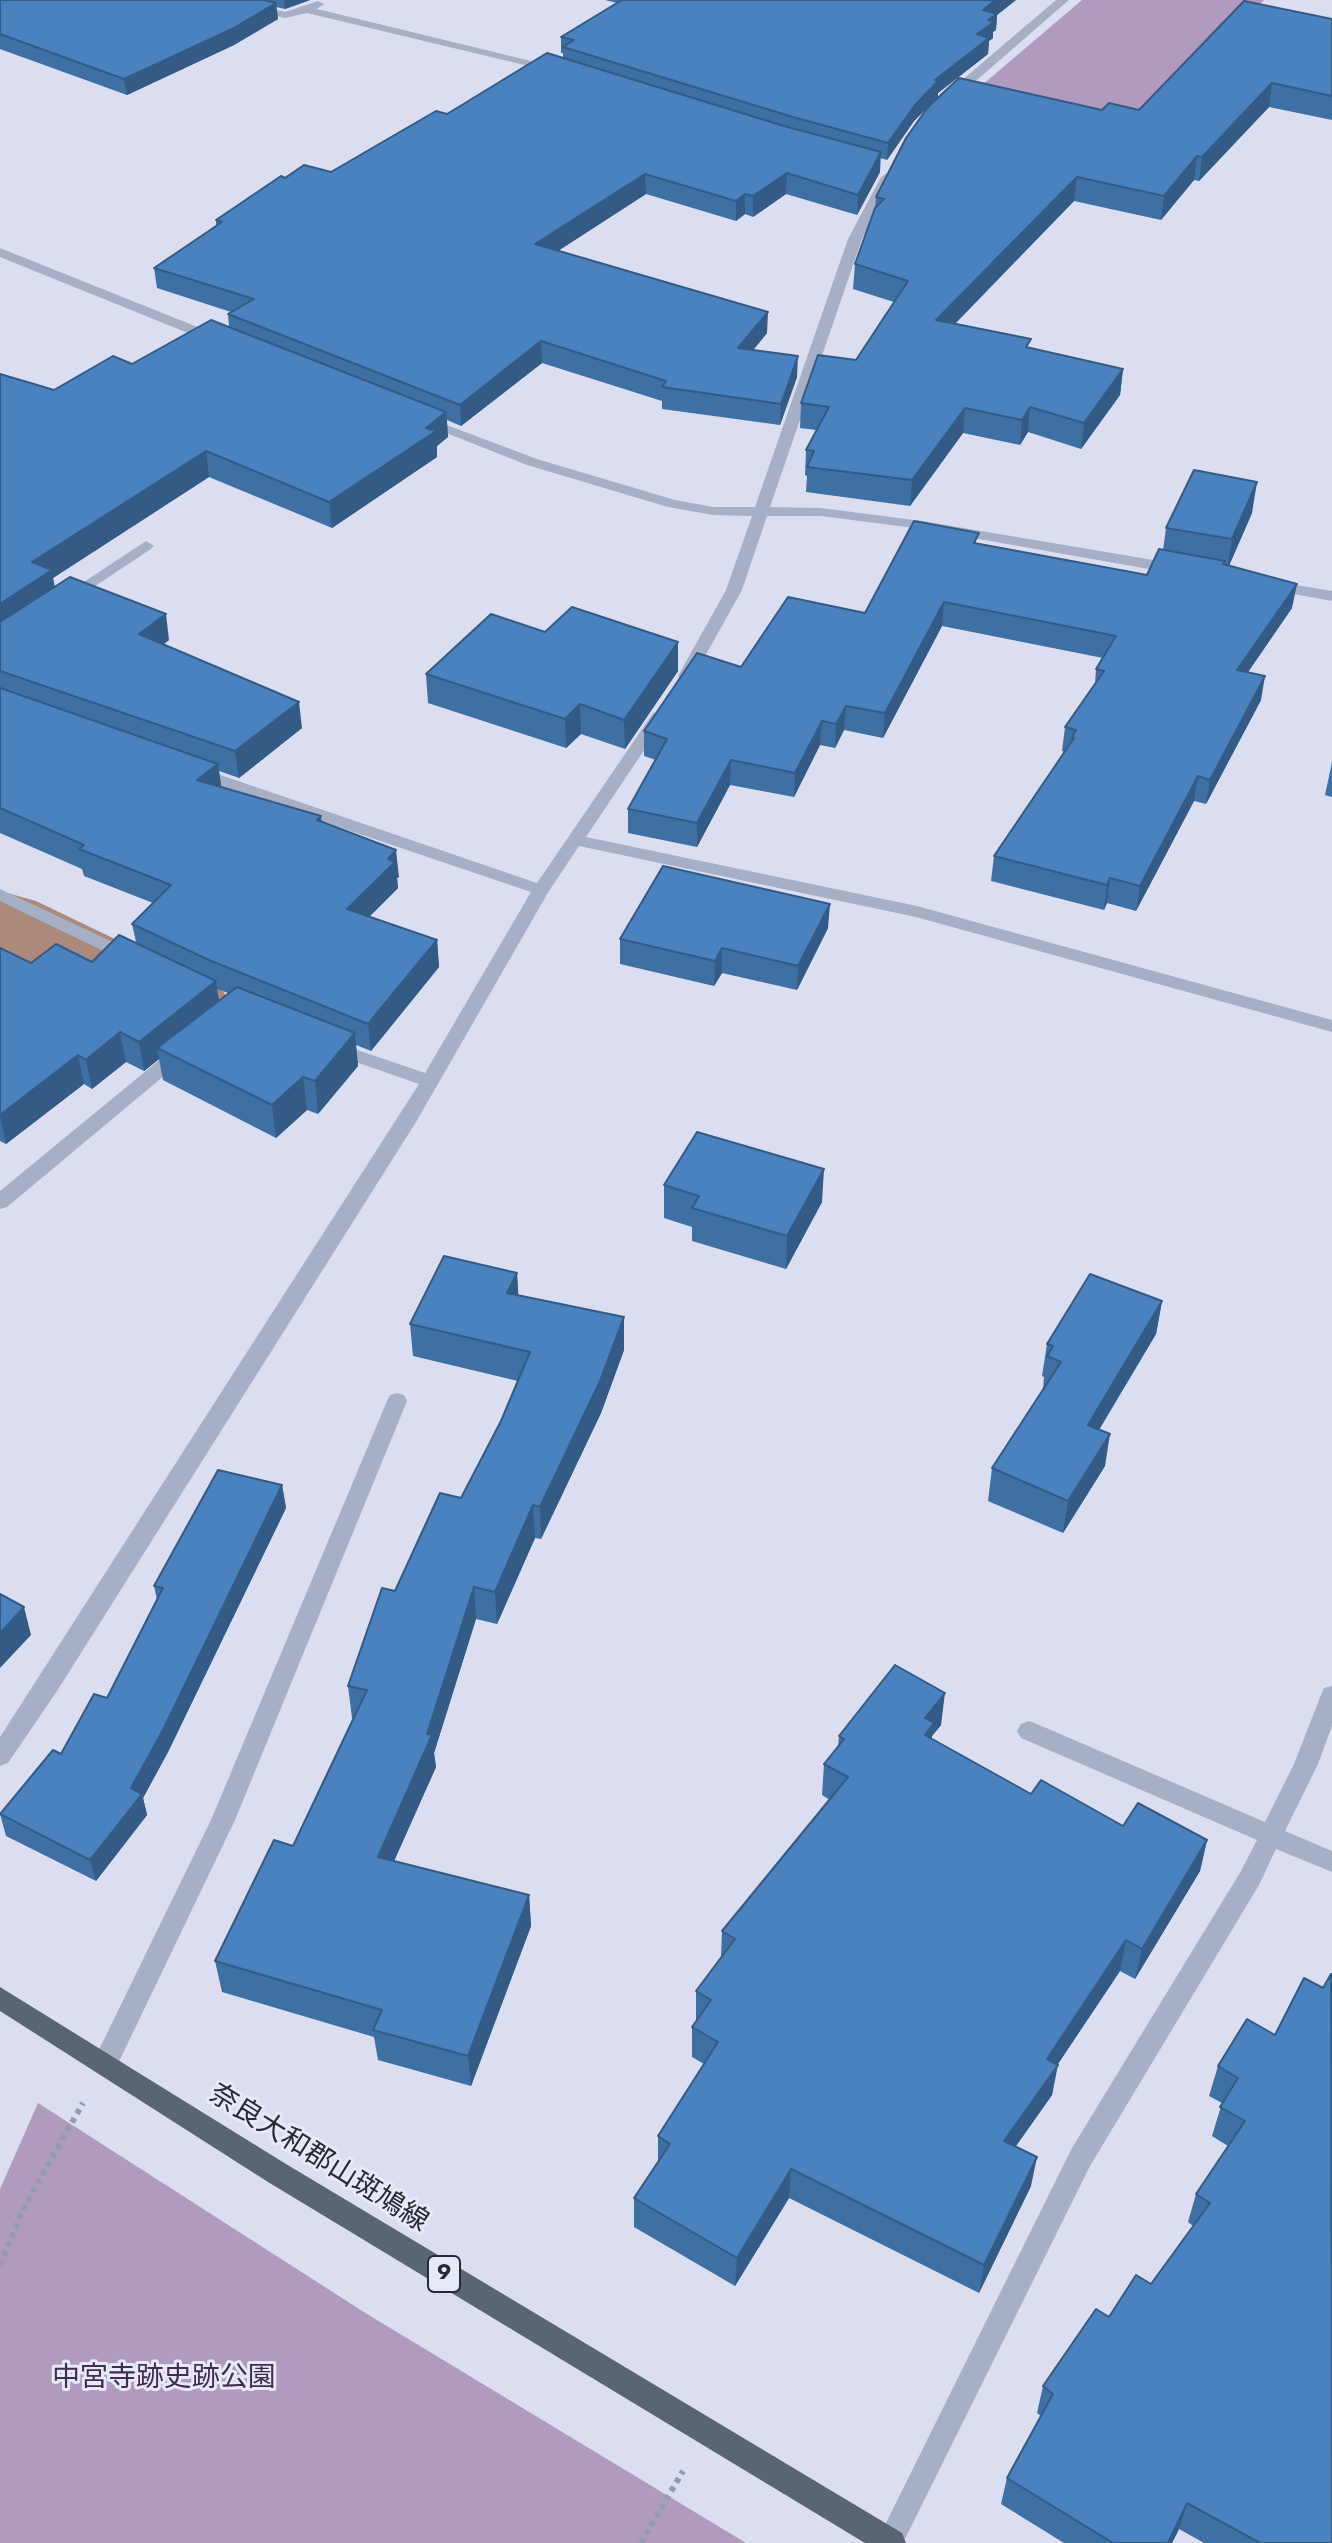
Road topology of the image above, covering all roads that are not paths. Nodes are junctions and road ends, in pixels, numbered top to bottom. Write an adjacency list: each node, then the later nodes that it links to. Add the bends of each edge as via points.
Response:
1 (221, 0): 4 (street, via 274,14)
2 (325, 0): 4 (street)
3 (1063, 0): 6 (street)
4 (307, 10): 5 (street)
5 (572, 73)
6 (936, 110)
7 (888, 164): 11 (street, via 855,239)
8 (0, 252): 9 (street)
9 (225, 343)
10 (414, 418): 11 (street, via 532,462 673,504)
11 (762, 512): 13 (street, via 821,512 922,525); 18 (street, via 734,590 672,698)
12 (146, 546): 16 (street)
13 (1200, 573)
14 (1262, 584): 15 (street)
15 (1332, 596)
16 (53, 608)
17 (179, 767): 19 (street)
18 (576, 840): 19 (street); 22 (street, via 917,912)
19 (541, 890): 25 (street)
20 (0, 894): 21 (street)
21 (151, 967)
22 (1332, 1026)
23 (194, 1042): 26 (street)
24 (323, 1043): 25 (street)
25 (430, 1081): 30 (street)
26 (0, 1202)
27 (397, 1401): 34 (street, via 223,1820)
28 (1332, 1695): 31 (street)
29 (1029, 1731): 31 (street)
30 (0, 1756)
31 (1270, 1837): 32 (street); 35 (street, via 1081,2157)
32 (1332, 1862)
33 (0, 1998): 34 (main road, 奈良大和郡山斑鳩線 / 9)
34 (105, 2064): 35 (main road, 奈良大和郡山斑鳩線 / 9)
35 (891, 2542)

